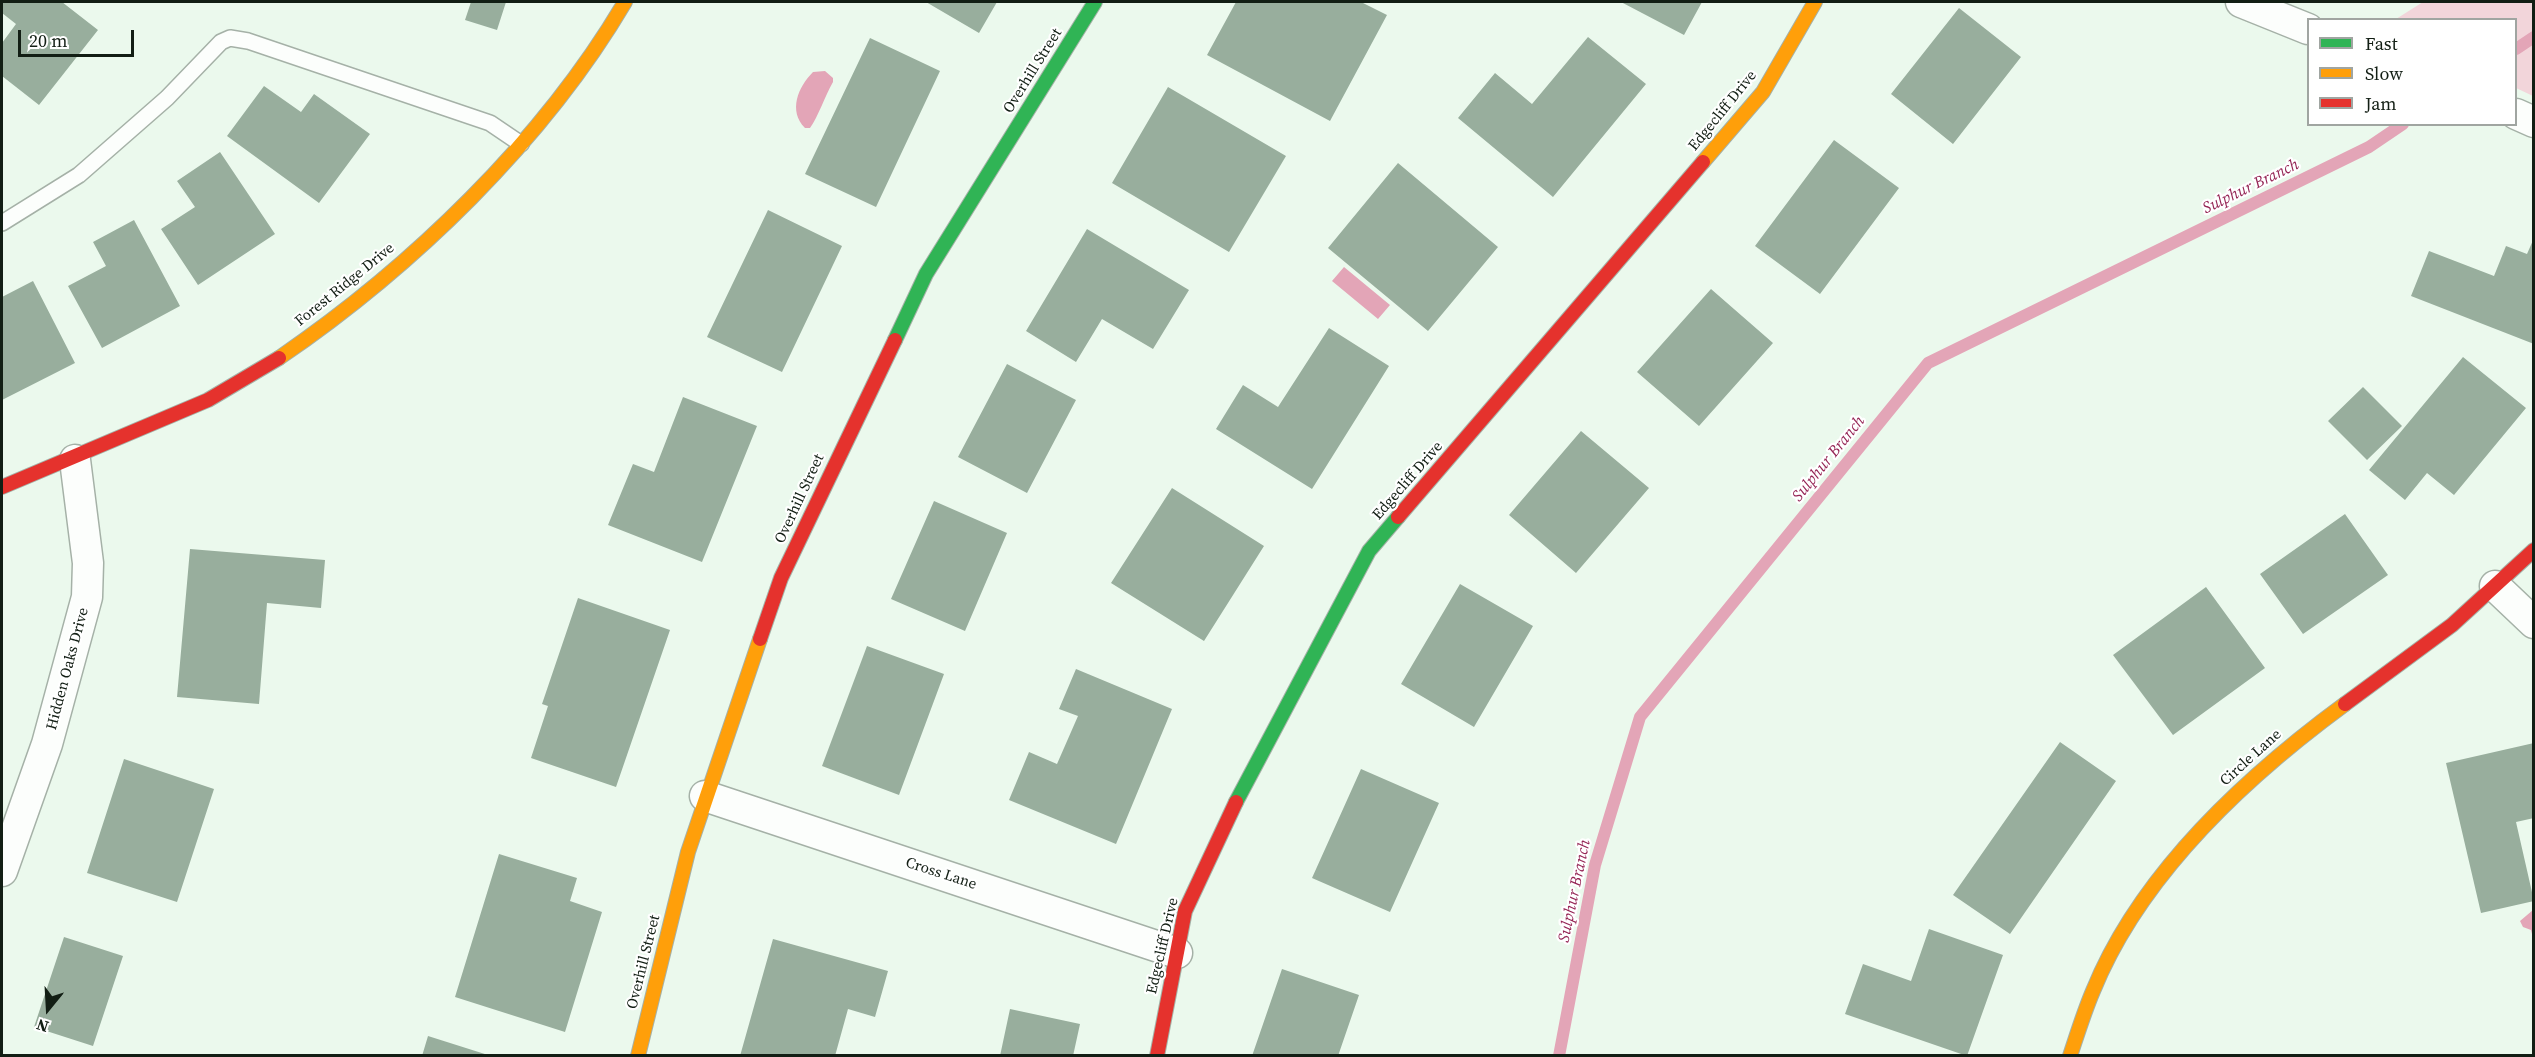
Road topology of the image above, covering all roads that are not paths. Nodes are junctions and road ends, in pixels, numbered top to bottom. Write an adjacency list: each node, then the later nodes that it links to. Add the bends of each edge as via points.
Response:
1 (625, 2): 8 (street, Forest Ridge Drive, via 611,29)
2 (1095, 2): 15 (street, Overhill Street, via 926,274 781,578)
3 (1815, 2): 17 (street, Edgecliff Drive, via 1763,92 1369,551 1217,838 1185,911)
4 (2241, 2): 5 (street)
5 (2307, 29)
6 (2517, 114): 7 (street)
7 (2534, 122)
8 (521, 144): 9 (lane, via 490,123 230,38 220,42 168,99 79,175); 10 (street, Forest Ridge Drive, via 471,199 367,292 294,348 222,393)
9 (2, 223)
10 (75, 459): 11 (street, Forest Ridge Drive); 16 (street, Hidden Oaks Drive, via 88,563 87,597 47,744)
11 (2, 487)
12 (2534, 550): 13 (street, Circle Lane)
13 (2495, 586): 14 (street); 20 (street, Circle Lane, via 2452,625 2300,737 2220,808 2128,924 2093,990)
14 (2534, 623)
15 (705, 796): 17 (street, Cross Lane); 18 (street, Overhill Street)
16 (2, 871)
17 (1177, 953): 19 (street, Edgecliff Drive)
18 (638, 1056)
19 (1157, 1056)
20 (2070, 1056)

